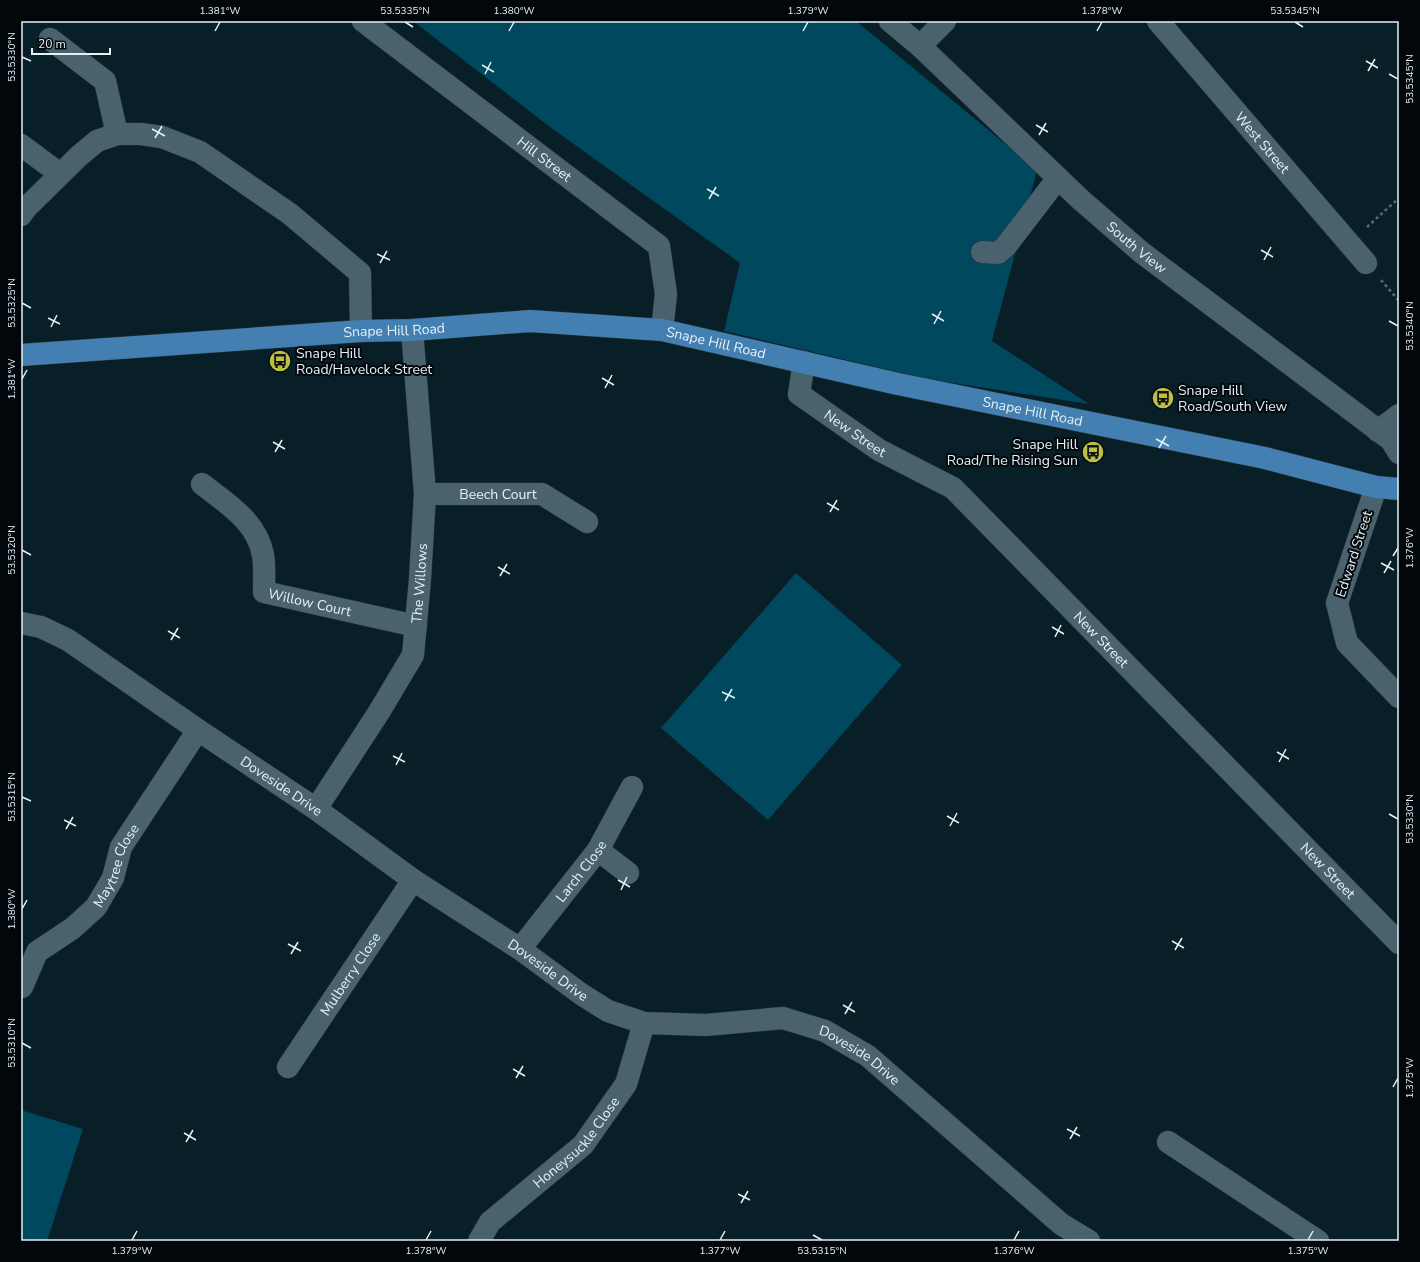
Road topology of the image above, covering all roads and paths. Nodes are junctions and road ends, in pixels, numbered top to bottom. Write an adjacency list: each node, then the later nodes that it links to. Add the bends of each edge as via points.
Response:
1 (362, 21): 17 (street, Hill Street, via 659,246 666,294)
2 (890, 21): 6 (street, South View)
3 (945, 21): 6 (street)
4 (1158, 21): 13 (street, West Street)
5 (50, 39): 7 (street, via 105,81)
6 (920, 46): 10 (street, South View)
7 (117, 134): 9 (street, via 97,141); 18 (street, via 162,137 200,152 290,214 360,273)
8 (21, 145): 9 (street)
9 (60, 174): 12 (street)
10 (1058, 178): 14 (street, via 1006,246 998,253); 22 (street, South View, via 1141,252)
11 (1399, 198): 13 (path)
12 (24, 212)
13 (1348, 243): 15 (street, West Street)
14 (982, 252)
15 (1366, 263)
16 (412, 330): 17 (main road, Snape Hill Road, via 530,321); 18 (main road, Snape Hill Road); 27 (street, The Willows)
17 (662, 330): 20 (main road, Snape Hill Road)
18 (361, 331): 19 (main road, Snape Hill Road)
19 (21, 354)
20 (804, 362): 25 (main road, Snape Hill Road, via 906,386 1265,458); 38 (street, New Street, via 799,394 879,450 953,488)
21 (1399, 415): 22 (street)
22 (1378, 431): 23 (street, South View, via 1390,440)
23 (1399, 453)
24 (202, 484): 30 (street, Willow Court, via 243,517 256,535 263,554 264,592)
25 (1376, 487): 26 (main road, Snape Hill Road); 31 (street, Edward Street, via 1337,603 1347,643)
26 (1399, 489)
27 (425, 494): 28 (street, Beech Court, via 542,494); 30 (street, The Willows)
28 (588, 522)
29 (21, 622): 32 (street, Doveside Drive, via 40,627 68,640)
30 (416, 626): 34 (street, The Willows, via 413,655)
31 (1399, 697)
32 (198, 730): 34 (street, Doveside Drive); 40 (street, Maytree Close, via 121,847 113,878 96,907 73,928 37,952)
33 (632, 786): 35 (street, Larch Close)
34 (316, 809): 37 (street, Doveside Drive)
35 (598, 850): 36 (street); 39 (street, Larch Close)
36 (628, 873)
37 (413, 880): 39 (street, Doveside Drive); 42 (street, Mulberry Close)
38 (1399, 943)
39 (520, 949): 41 (street, Doveside Drive, via 580,994 608,1011)
40 (22, 987)
41 (644, 1023): 44 (street, Honeysuckle Close, via 626,1084 583,1145 490,1222); 45 (street, Doveside Drive, via 706,1025 783,1018 825,1031 868,1056 1061,1224)
42 (288, 1067)
43 (1168, 1142): 46 (street)
44 (479, 1241)
45 (1089, 1241)
46 (1318, 1241)

